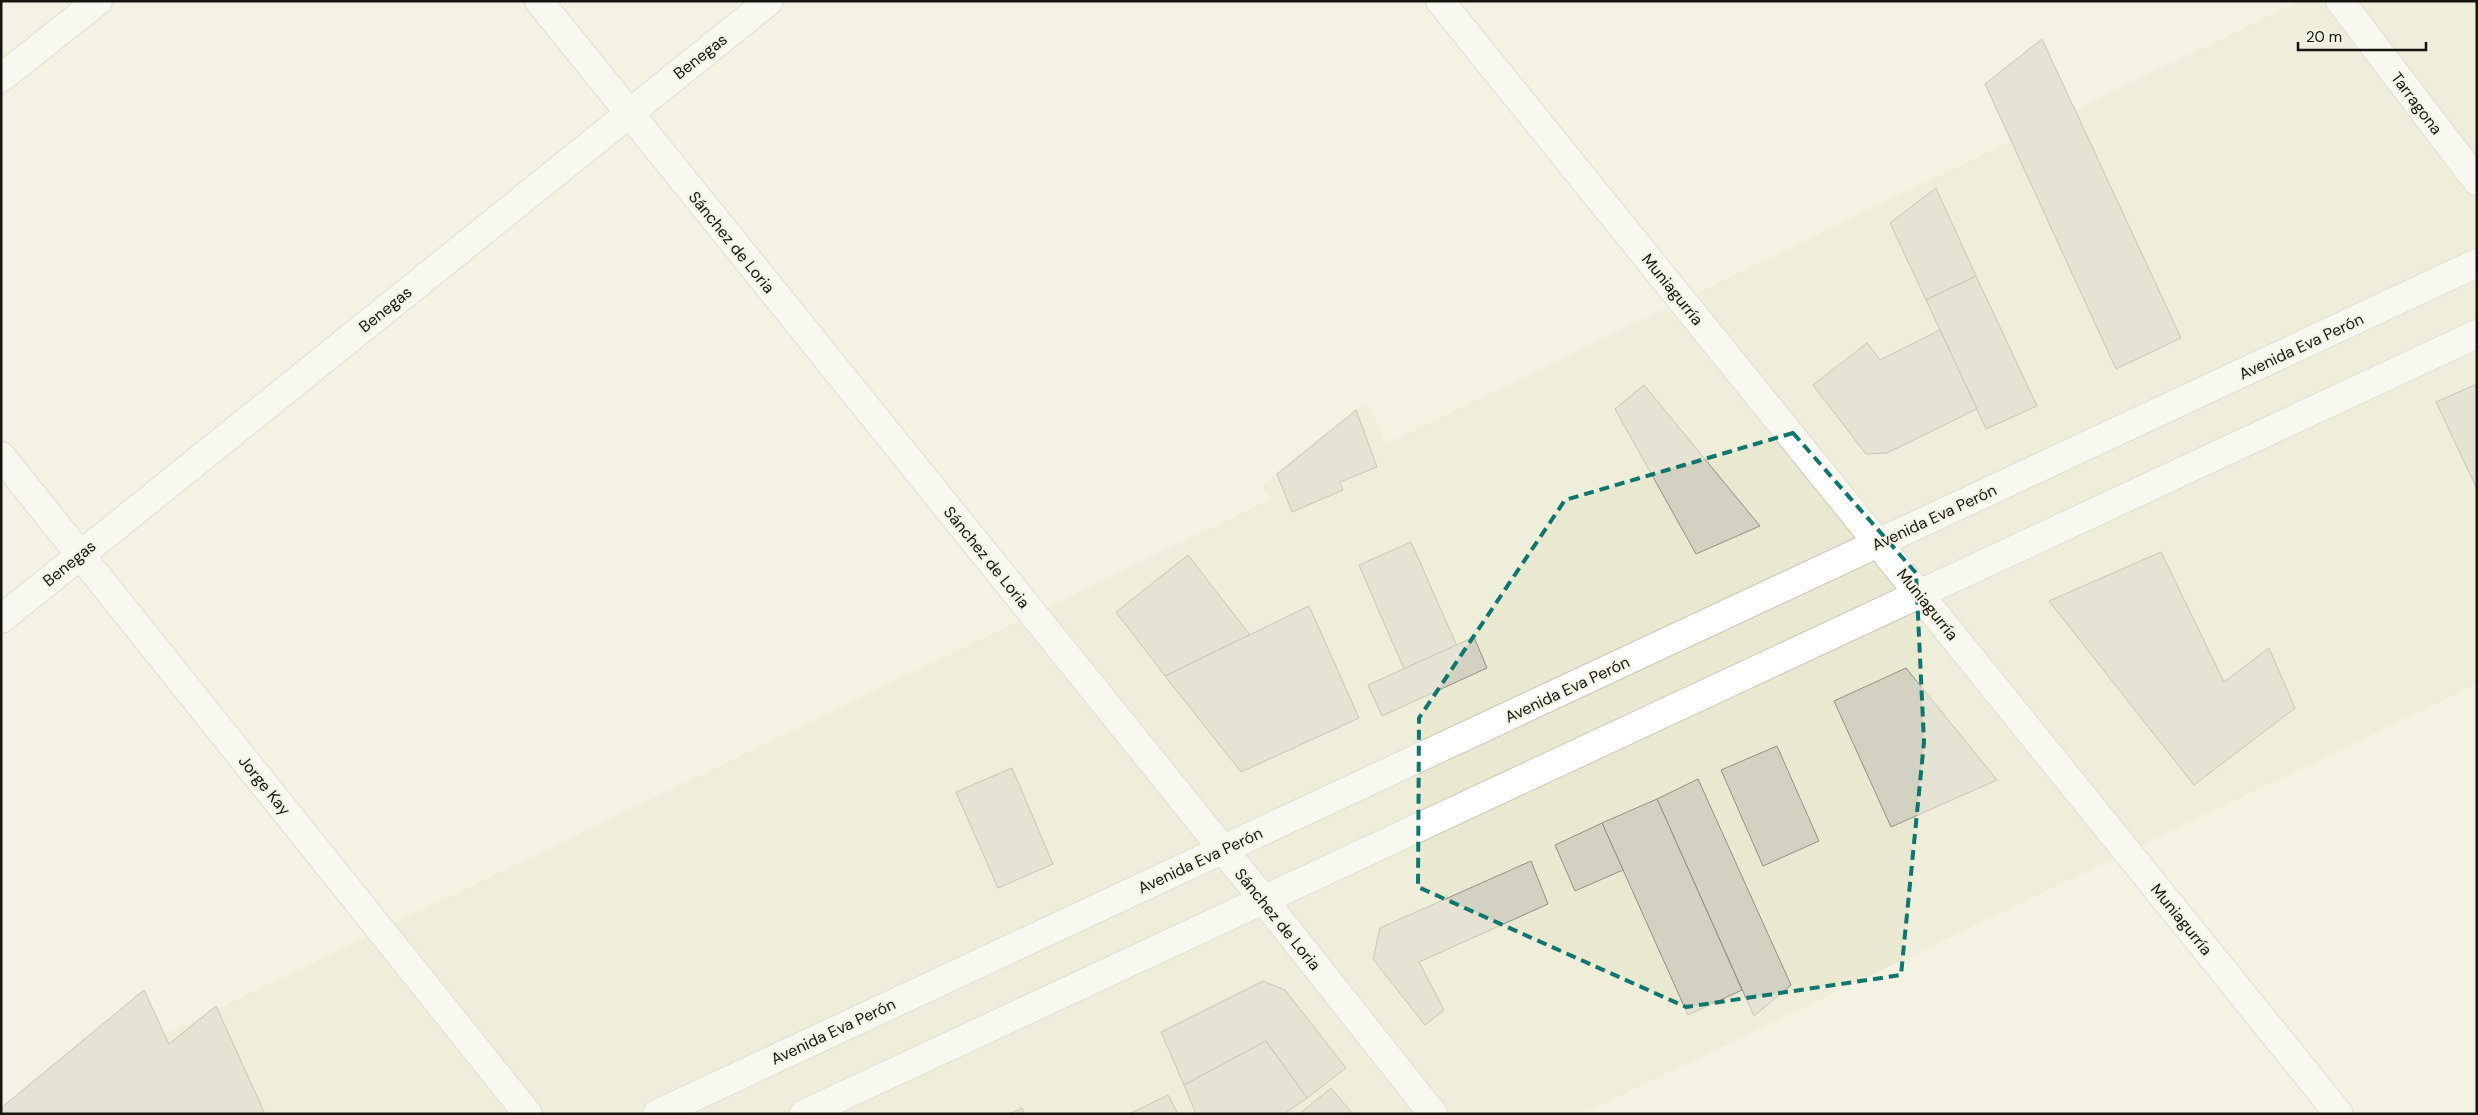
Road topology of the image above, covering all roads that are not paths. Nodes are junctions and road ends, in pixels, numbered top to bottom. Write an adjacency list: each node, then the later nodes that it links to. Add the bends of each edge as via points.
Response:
1 (98, 1): 6 (street)
2 (539, 1): 7 (street, Sánchez de Loria)
3 (769, 1): 7 (street, Benegas)
4 (1440, 1): 12 (street, Muniagurría)
5 (2340, 1): 8 (street, Tarragona)
6 (1, 78)
7 (628, 113): 13 (street, Benegas); 16 (street, Sánchez de Loria)
8 (2477, 181)
9 (2477, 263): 12 (street, Avenida Eva Perón)
10 (2477, 334): 14 (street)
11 (1, 456): 13 (street, Jorge Kay)
12 (1879, 542): 14 (street, Muniagurría); 16 (street, Avenida Eva Perón)
13 (80, 554): 15 (street, Benegas); 18 (street, Jorge Kay)
14 (1921, 595): 17 (street); 22 (street, Muniagurría)
15 (1, 619)
16 (1222, 849): 17 (street, Sánchez de Loria); 19 (street, Avenida Eva Perón)
17 (1263, 899): 20 (street); 21 (street, Sánchez de Loria)
18 (528, 1114)
19 (657, 1114)
20 (804, 1114)
21 (1433, 1114)
22 (2340, 1114)

